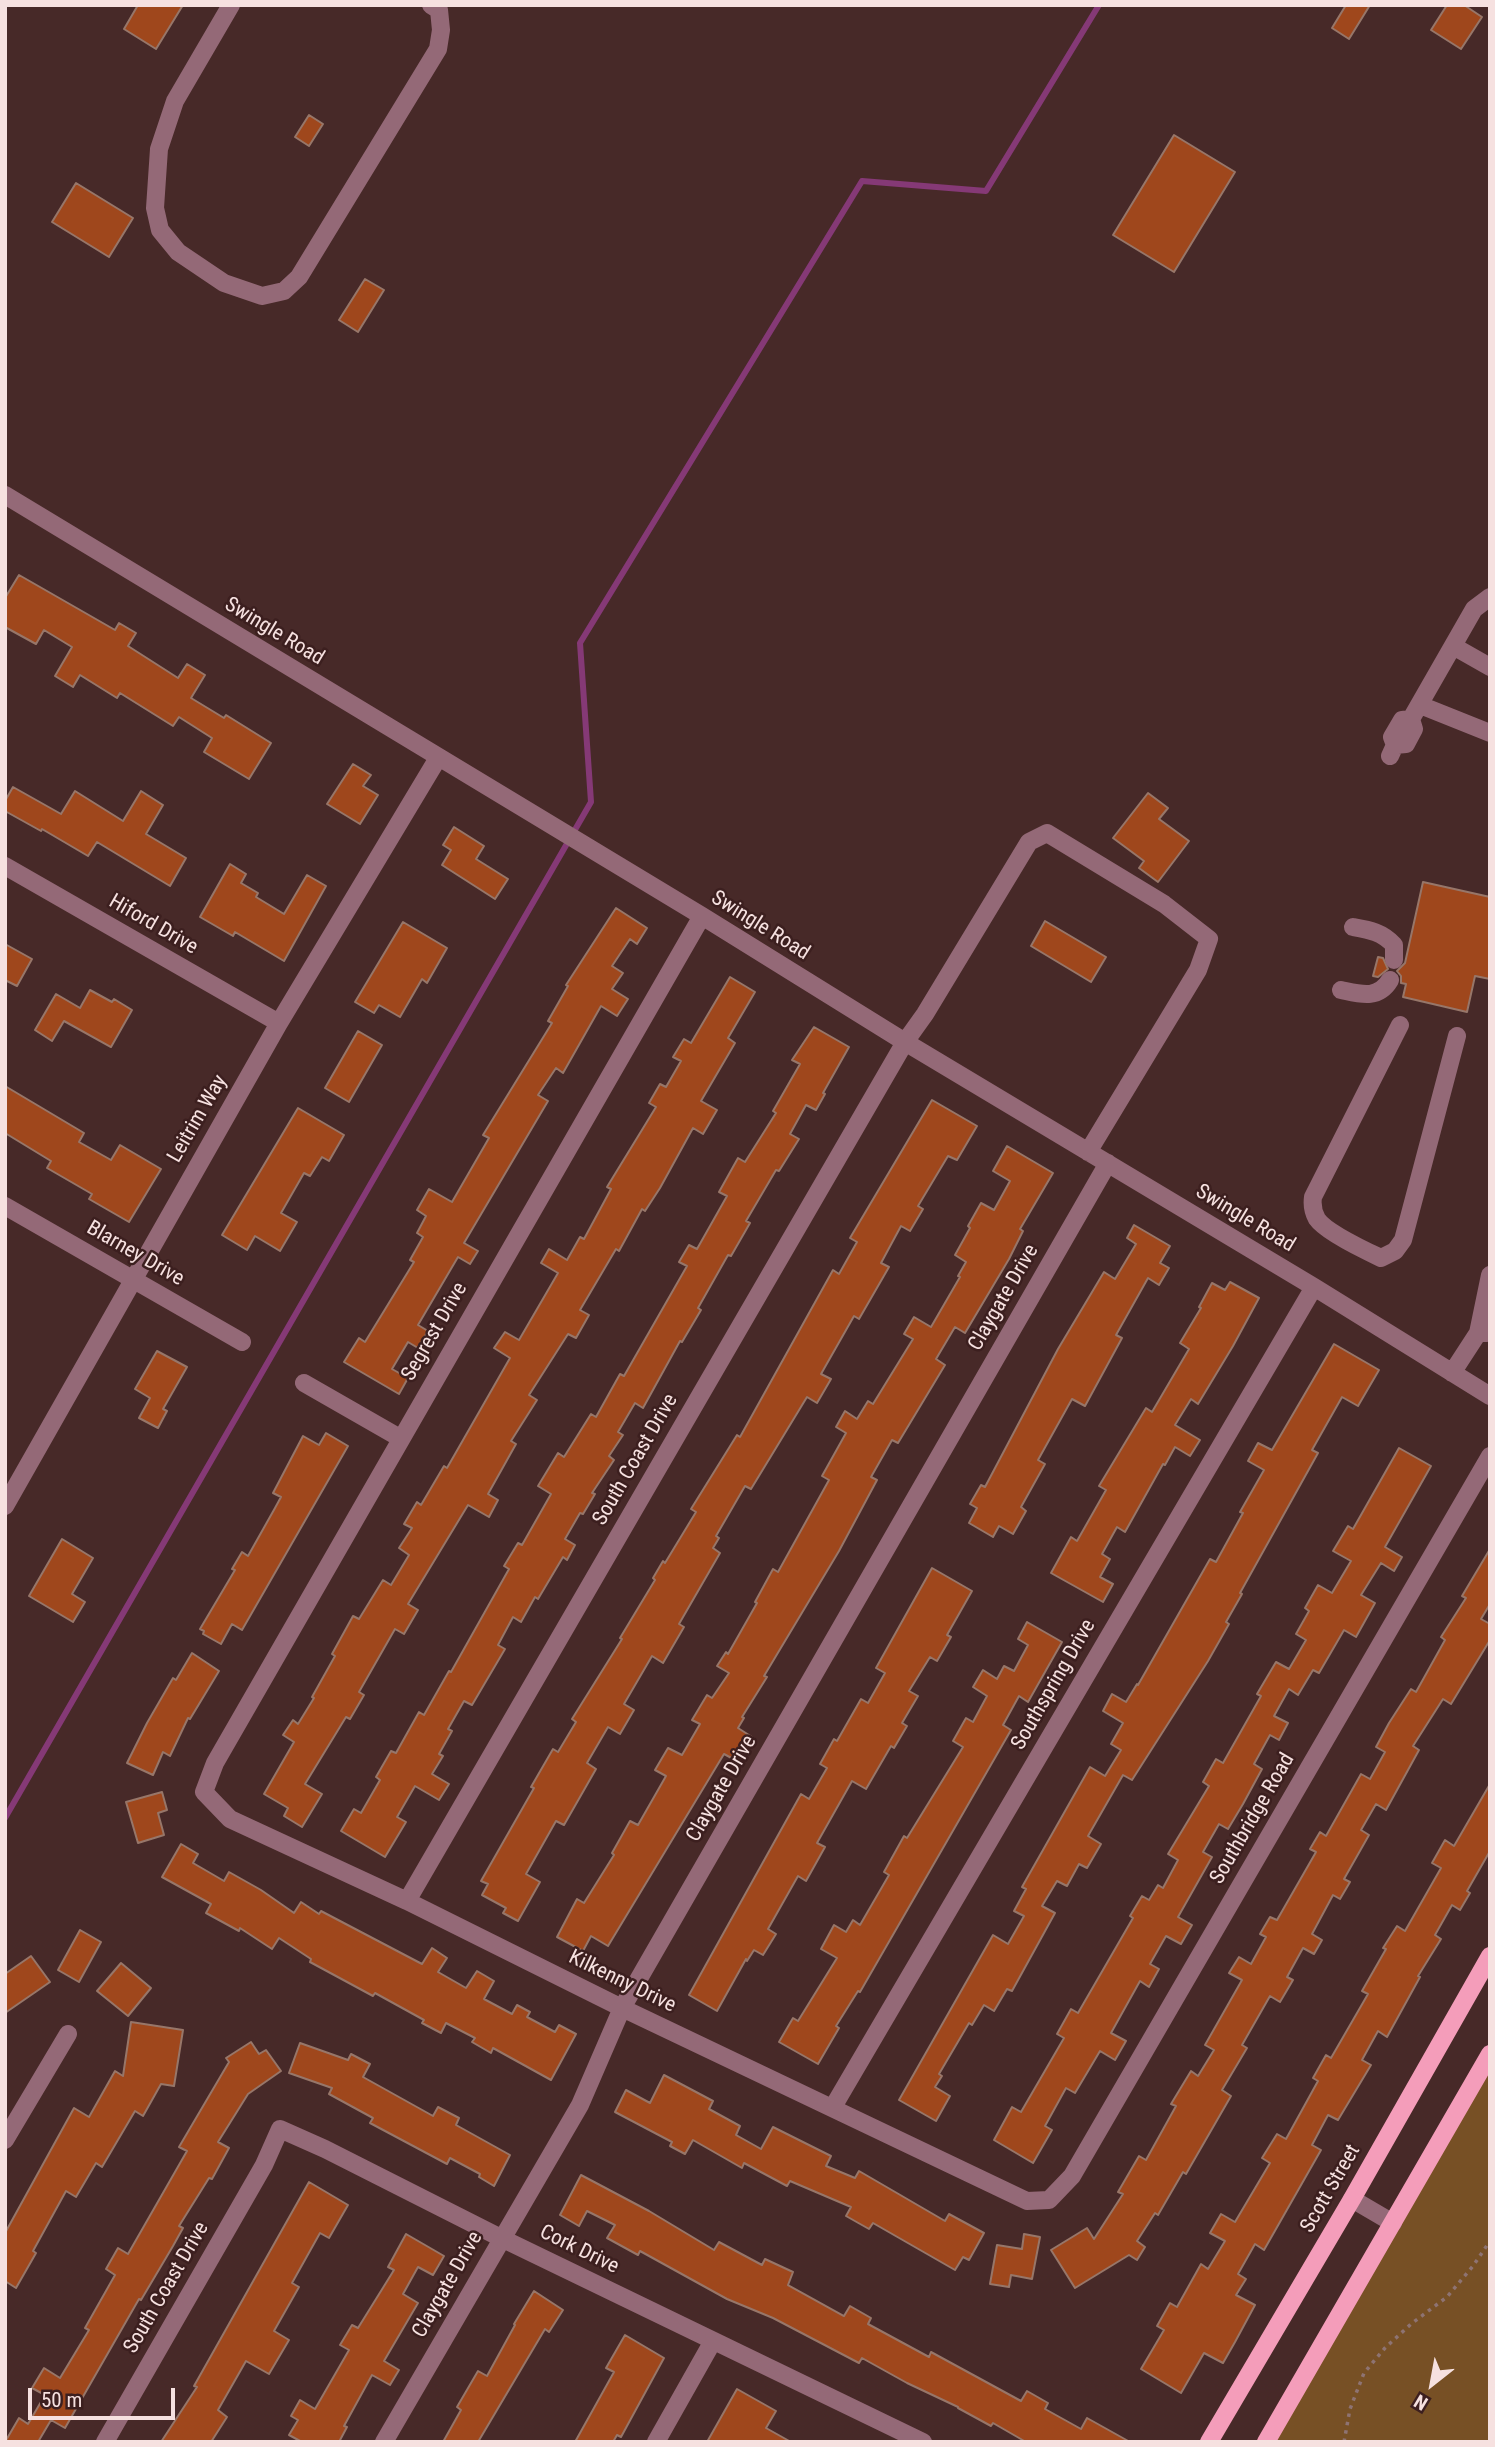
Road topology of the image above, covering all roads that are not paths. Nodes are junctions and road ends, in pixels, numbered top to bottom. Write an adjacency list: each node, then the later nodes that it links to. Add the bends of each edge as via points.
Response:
1 (231, 5): 2 (street, via 175,101 159,149 155,208 160,230 178,252 224,283 262,296 284,291 299,277 438,49 439,10)
2 (431, 5)
3 (5, 495): 10 (street, Swingle Road)
4 (1490, 597): 5 (street, via 1474,609)
5 (1453, 646): 6 (street); 7 (street)
6 (1490, 667)
7 (1415, 712): 8 (street); 9 (street, via 1414,729 1406,744)
8 (1490, 733)
9 (1392, 751)
10 (438, 758): 12 (street, Swingle Road); 17 (street, Leitrim Way)
11 (5, 866): 17 (street, Hiford Drive)
12 (702, 916): 20 (street, Swingle Road); 32 (street, Segrest Drive)
13 (1353, 927): 14 (street, via 1385,936 1394,945)
14 (1394, 960)
15 (1390, 980): 16 (street, via 1384,989 1368,996)
16 (1341, 990)
17 (279, 1023): 25 (street, Leitrim Way)
18 (1400, 1025): 19 (street, via 1312,1206 1318,1220 1381,1258 1403,1240)
19 (1457, 1036)
20 (905, 1042): 21 (street, Swingle Road); 21 (street, South Coast Drive, via 1029,842 1047,833 1164,904 1209,939 1198,970); 36 (street, South Coast Drive)
21 (1088, 1152): 22 (street, Swingle Road)
22 (1108, 1163): 26 (street, Swingle Road); 38 (street, Claygate Drive)
23 (5, 1206): 25 (street, Blarney Drive)
24 (1490, 1275): 27 (street)
25 (133, 1280): 28 (street, Blarney Drive); 34 (street, Leitrim Way)
26 (1314, 1287): 29 (street, Swingle Road); 41 (street, Southspring Drive)
27 (1484, 1333): 29 (street)
28 (242, 1342)
29 (1452, 1373): 31 (street, Swingle Road)
30 (304, 1382): 32 (street)
31 (1490, 1396)
32 (400, 1438): 35 (street, Segrest Drive)
33 (1490, 1456): 45 (street, Southbridge Road, via 1072,2176)
34 (5, 1506)
35 (211, 1772): 36 (street, Kilkenny Drive, via 204,1792 230,1818)
36 (407, 1901): 38 (street, Kilkenny Drive)
37 (1490, 1956): 44 (main road, Scott Street)
38 (622, 2008): 41 (street, Kilkenny Drive); 47 (street, Claygate Drive, via 580,2105)
39 (68, 2034): 42 (street)
40 (1490, 2054): 46 (main road)
41 (833, 2107): 45 (street, Kilkenny Drive, via 1027,2201)
42 (5, 2140)
43 (247, 2194): 47 (street, Cork Drive, via 280,2129); 49 (street, South Coast Drive)
44 (1352, 2199): 46 (street); 53 (main road, Scott Street)
45 (1049, 2200)
46 (1393, 2223): 54 (main road)
47 (501, 2238): 48 (street, Cork Drive); 50 (street, Claygate Drive)
48 (713, 2341): 51 (street); 52 (street, Cork Drive)
49 (105, 2442)
50 (384, 2442)
51 (656, 2442)
52 (923, 2442)
53 (1209, 2442)
54 (1266, 2442)

